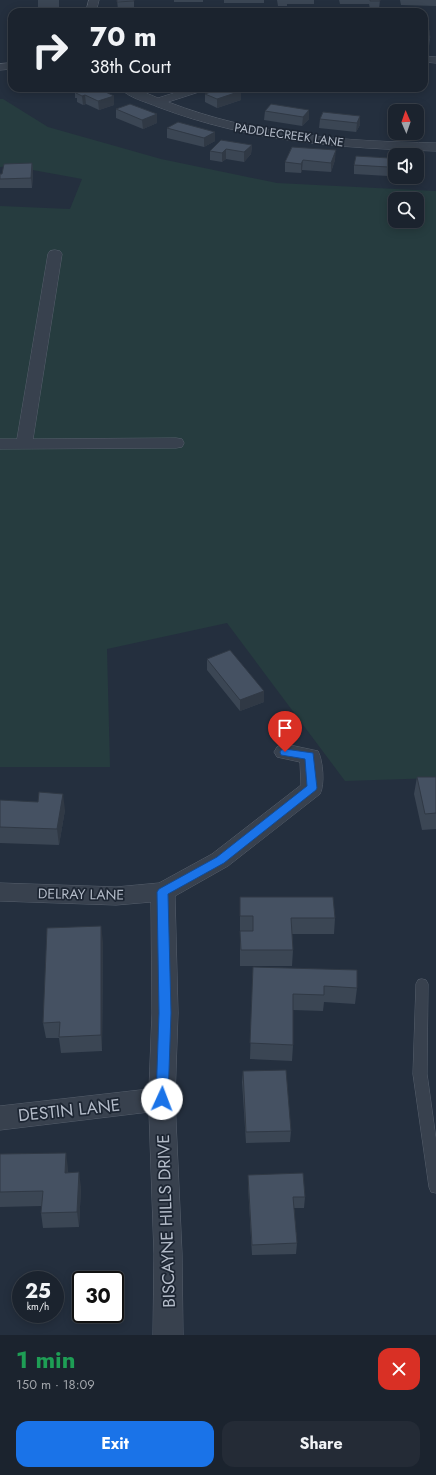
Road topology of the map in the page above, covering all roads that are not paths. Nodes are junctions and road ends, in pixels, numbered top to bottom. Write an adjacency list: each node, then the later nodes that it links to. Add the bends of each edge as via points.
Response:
1 (133, 92): 3 (street, PADDLECREEK LANE)
2 (189, 92): 3 (street)
3 (158, 102): 4 (street, PADDLECREEK LANE, via 193,117 269,135 340,144)
4 (436, 147)
5 (55, 254): 8 (street)
6 (176, 443): 8 (street)
7 (0, 444): 8 (street)
8 (24, 444)
9 (285, 752): 11 (street, via 310,756 312,788 220,860)
10 (0, 892): 11 (street, DELRAY LANE, via 116,896)
11 (162, 892): 13 (street, BISCAYNE HILLS DRIVE, via 165,1013)
12 (422, 984): 15 (lane, via 420,1074)
13 (162, 1099): 14 (street, DESTIN LANE); 16 (street, BISCAYNE HILLS DRIVE, via 168,1254)
14 (0, 1118)
15 (436, 1187)
16 (168, 1335)

